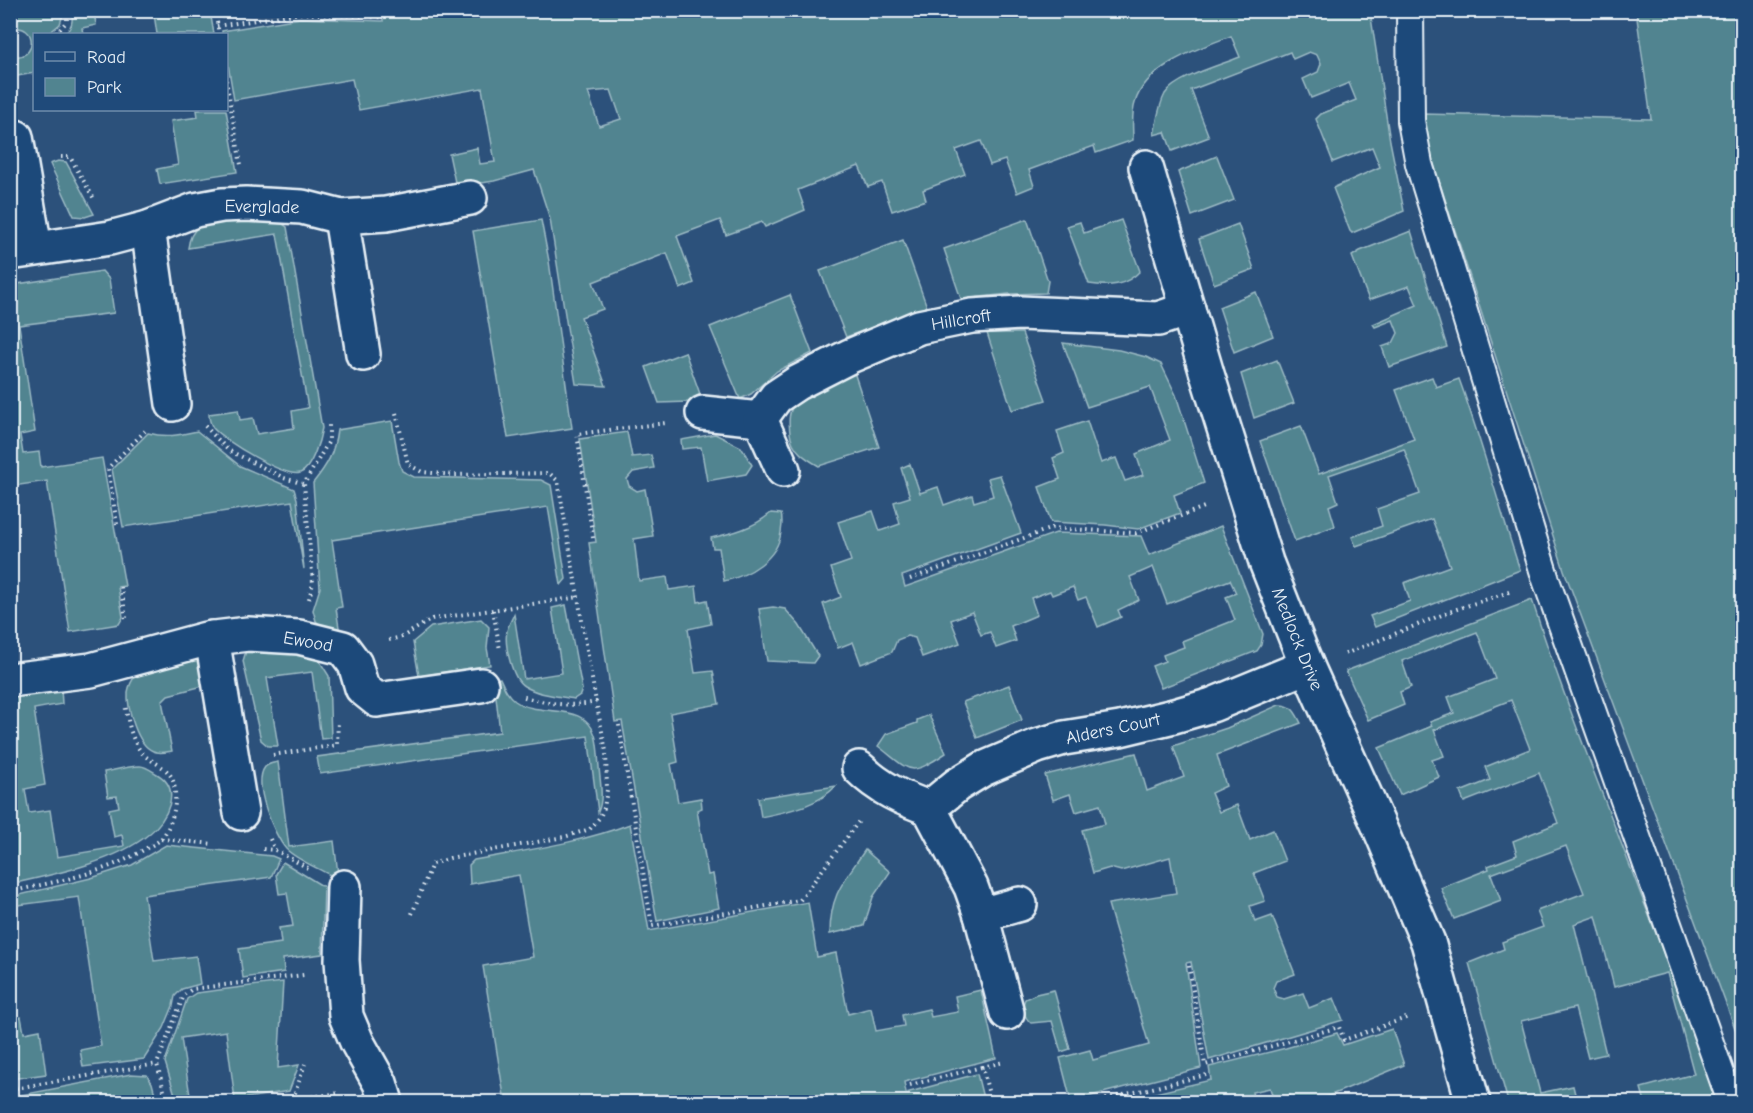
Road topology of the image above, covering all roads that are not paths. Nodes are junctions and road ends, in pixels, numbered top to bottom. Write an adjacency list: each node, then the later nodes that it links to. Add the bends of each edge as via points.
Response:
1 (1410, 10): 27 (lane, via 1411,121 1419,164 1546,580)
2 (15, 137): 7 (street, Everglade)
3 (1146, 167): 8 (street, Medlock Drive)
4 (470, 198): 5 (street, Everglade, via 386,214)
5 (341, 217): 6 (street, Everglade, via 302,207 238,204 195,210); 9 (street)
6 (148, 228): 7 (street, Everglade); 11 (street)
7 (23, 251)
8 (1188, 309): 12 (street, Hillcroft, via 1158,320 1020,313 972,316 919,327 797,383 776,398); 15 (street, Medlock Drive, via 1251,517)
9 (363, 354)
10 (703, 413): 12 (street)
11 (174, 416)
12 (760, 419): 13 (street)
13 (783, 470)
14 (212, 638): 16 (street, Ewood, via 91,670); 17 (street, Ewood, via 248,634 299,638 343,648 355,664 362,688 377,700); 20 (street)
15 (1307, 666): 19 (street, Alders Court, via 1212,705 1037,746 983,770); 26 (street, Medlock Drive, via 1428,942)
16 (10, 680)
17 (481, 685)
18 (859, 768): 19 (street, via 891,792)
19 (929, 808): 23 (street, via 971,887)
20 (241, 813)
21 (344, 887): 25 (street, via 342,960 346,1016)
22 (1020, 904): 23 (street)
23 (981, 915): 24 (street)
24 (1006, 1013)
25 (386, 1102)
26 (1473, 1102)
27 (1731, 1102)

